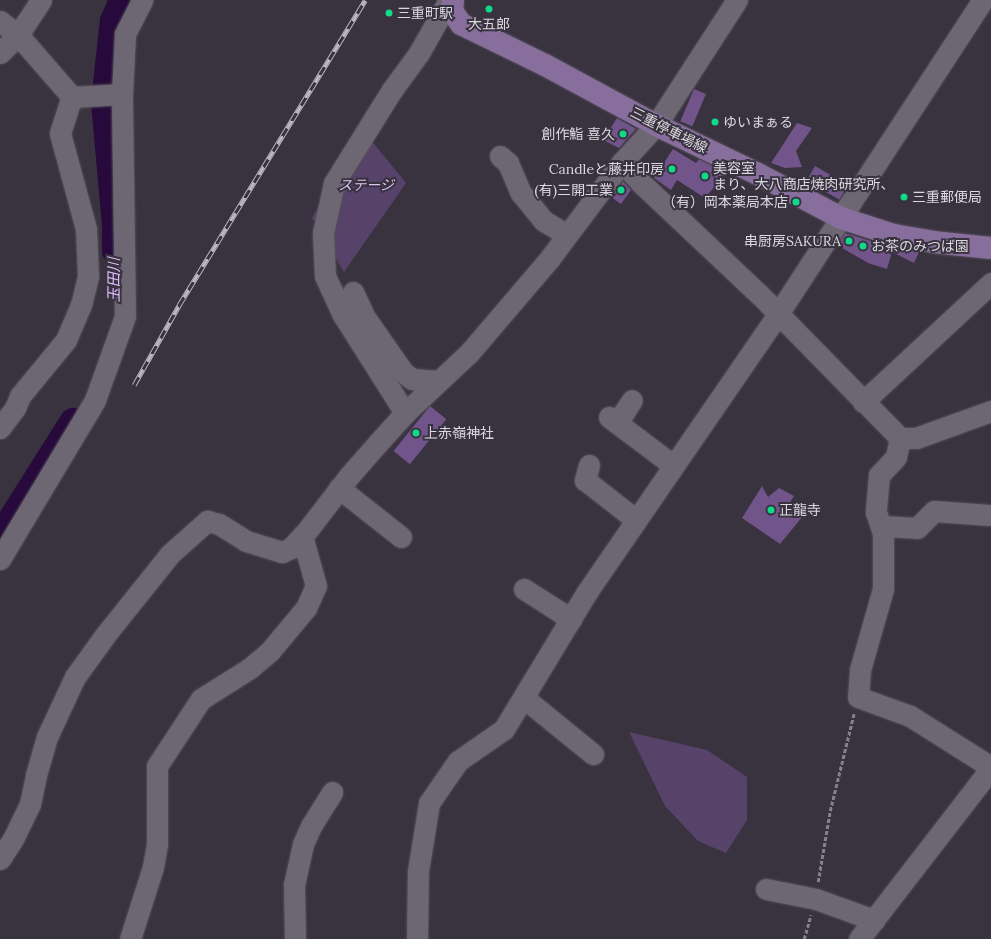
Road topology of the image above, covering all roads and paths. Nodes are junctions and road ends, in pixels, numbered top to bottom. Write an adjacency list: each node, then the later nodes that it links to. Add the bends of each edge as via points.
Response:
1 (41, 0): 9 (street)
2 (142, 0): 11 (street, via 125,34)
3 (737, 0): 13 (street)
4 (983, 0): 16 (street)
5 (989, 0): 7 (street)
6 (452, 4): 13 (main road, 三重停車場線, via 461,24 545,65); 26 (street, via 392,90 334,183 323,234 325,276 343,315)
7 (991, 10)
8 (0, 21): 9 (street)
9 (18, 35): 10 (street); 12 (street)
10 (0, 53)
11 (119, 94): 12 (street); 37 (street, via 125,316 95,400)
12 (74, 97): 27 (street, via 60,133 86,229 88,276 81,305 66,340 20,396 15,408)
13 (656, 125): 15 (street); 16 (main road, 三重停車場線, via 758,174)
14 (500, 156): 17 (street, via 508,162 520,193 534,210 544,221)
15 (622, 162): 17 (street); 21 (street)
16 (841, 218): 18 (main road, 三重停車場線, via 894,235); 21 (street)
17 (567, 235): 22 (street, via 469,353)
18 (991, 248)
19 (991, 283): 24 (street)
20 (353, 292): 22 (street, via 364,316 403,372 412,379)
21 (778, 314): 24 (street); 30 (street)
22 (439, 381): 26 (street)
23 (632, 400): 30 (street, via 613,420)
24 (863, 402): 28 (street)
25 (991, 411): 28 (street, via 916,438)
26 (405, 413): 31 (street)
27 (0, 428)
28 (900, 438): 34 (street, via 896,457 880,475 876,512)
29 (589, 465): 33 (street, via 585,480)
30 (673, 465): 33 (street)
31 (339, 488): 35 (street); 36 (street)
32 (988, 515): 34 (street, via 934,511 917,528)
33 (636, 520): 39 (street)
34 (881, 526): 40 (street, via 883,589 860,670)
35 (302, 536): 45 (street, via 291,548 282,552 246,541 219,524 207,521 170,554 106,634 75,678 47,737 30,804); 49 (street, via 316,586 306,608 270,651 250,668 201,699 157,766 157,844 153,867)
36 (401, 537)
37 (0, 559)
38 (524, 590): 39 (street)
39 (571, 619): 41 (street)
40 (858, 697): 43 (street, via 910,716); 47 (path, via 830,811)
41 (524, 698): 42 (street); 51 (street, via 504,729 458,761 428,803 418,871)
42 (593, 754)
43 (991, 767): 48 (street)
44 (332, 792): 50 (street, via 303,844 294,885)
45 (0, 859)
46 (766, 889): 47 (street)
47 (816, 899): 48 (street); 52 (path)
48 (874, 920): 53 (street)
49 (130, 939)
50 (294, 939)
51 (417, 939)
52 (804, 939)
53 (859, 939)

